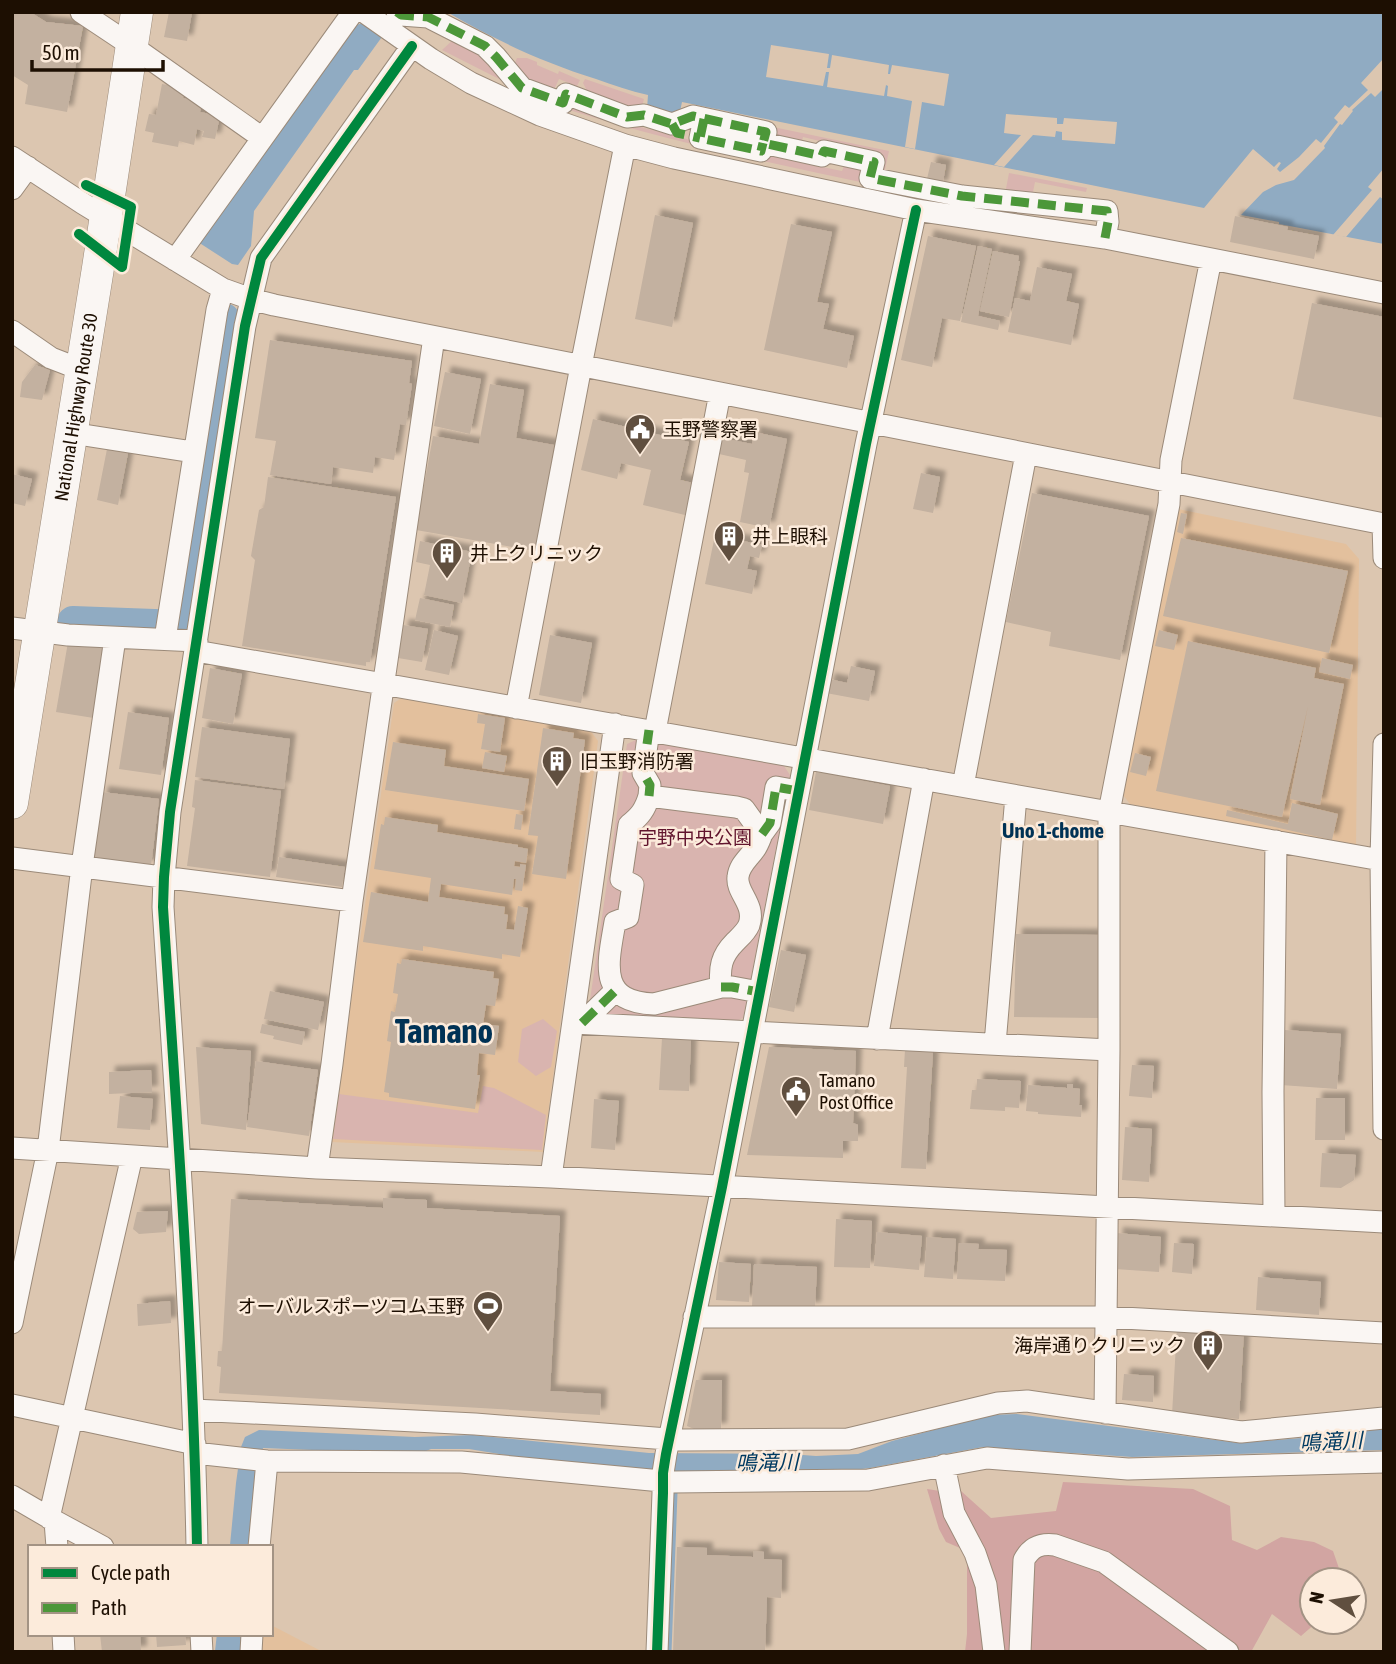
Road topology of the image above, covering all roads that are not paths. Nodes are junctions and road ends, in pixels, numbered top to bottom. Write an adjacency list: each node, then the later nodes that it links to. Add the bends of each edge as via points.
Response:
1 (81, 12): 6 (street)
2 (137, 12): 6 (highway, National Highway Route 30)
3 (353, 12): 8 (street)
4 (364, 12): 5 (street)
5 (395, 18): 7 (street); 14 (street, via 428,18 485,46 522,88 563,103 566,94 627,117 644,115 672,124 693,116 702,128 766,132 763,143 874,162 870,177 962,196 1107,211)
6 (132, 46): 8 (street); 13 (highway, National Highway Route 30)
7 (412, 46): 9 (street, via 508,101); 19 (street, via 261,258)
8 (261, 137): 16 (street)
9 (625, 145): 12 (street); 22 (street)
10 (20, 162): 11 (street); 13 (street)
11 (12, 189)
12 (916, 210): 14 (street); 25 (street)
13 (106, 218): 16 (street); 23 (highway, National Highway Route 30)
14 (1105, 238): 15 (street)
15 (1211, 259): 18 (street); 29 (street)
16 (175, 260): 17 (street)
17 (223, 289): 19 (street); 27 (street)
18 (1384, 293)
19 (251, 299): 21 (street); 35 (street)
20 (12, 331): 23 (street, via 51,358)
21 (434, 337): 22 (street); 36 (street)
22 (581, 366): 24 (street); 37 (street)
23 (82, 370): 26 (highway, National Highway Route 30)
24 (720, 393): 25 (street); 39 (street)
25 (871, 423): 28 (street); 41 (street)
26 (71, 433): 27 (street); 32 (highway, National Highway Route 30)
27 (193, 453): 33 (street)
28 (1026, 454): 29 (street); 43 (street)
29 (1170, 482): 30 (street); 48 (street)
30 (1384, 524): 31 (street)
31 (1384, 558)
32 (26, 630): 34 (street); 47 (highway, National Highway Route 30)
33 (166, 630): 34 (street); 35 (street)
34 (115, 638): 53 (street)
35 (196, 646): 36 (street); 54 (street)
36 (384, 685): 37 (street); 55 (street)
37 (516, 708): 38 (street)
38 (615, 724): 39 (street); 59 (street)
39 (652, 731): 41 (street); 45 (street, via 643,773 650,785)
40 (1384, 744): 52 (street)
41 (805, 758): 42 (street); 44 (street)
42 (924, 779): 43 (street); 61 (street)
43 (963, 786): 46 (street)
44 (798, 791): 49 (street, via 776,787 770,823); 58 (street)
45 (649, 796): 49 (street, via 736,807 744,810); 57 (street, via 640,817 629,825 621,879 633,885 630,906 628,917 615,922 608,962)
46 (1016, 796): 48 (street); 62 (street)
47 (12, 803)
48 (1109, 813): 50 (street); 63 (street)
49 (762, 834): 56 (street, via 739,870 749,925 721,961)
50 (1276, 841): 52 (street); 73 (street)
51 (12, 858): 53 (street)
52 (1381, 860): 64 (street)
53 (82, 866): 54 (street); 66 (street)
54 (164, 877): 55 (street); 68 (street)
55 (352, 901): 69 (street)
56 (720, 987): 57 (street, via 654,1004 633,1002); 58 (street)
57 (617, 990): 59 (street)
58 (759, 992): 60 (street)
59 (578, 1023): 60 (street); 70 (street)
60 (751, 1032): 61 (street); 71 (street)
61 (877, 1039): 62 (street)
62 (995, 1045): 63 (street)
63 (1109, 1051): 72 (street)
64 (1384, 1129)
65 (12, 1148): 66 (street)
66 (48, 1150): 67 (street); 77 (street)
67 (132, 1156): 68 (street); 82 (street)
68 (179, 1159): 69 (street); 80 (street)
69 (317, 1168): 70 (street)
70 (551, 1178): 71 (street)
71 (722, 1186): 72 (street); 75 (street)
72 (1108, 1207): 73 (street); 76 (street)
73 (1274, 1216): 74 (street)
74 (1384, 1222)
75 (694, 1317): 76 (street); 86 (street)
76 (1106, 1317): 78 (street); 81 (street)
77 (12, 1323)
78 (1384, 1333)
79 (12, 1405): 82 (street)
80 (192, 1410): 84 (street); 86 (street, via 475,1424)
81 (1105, 1413): 83 (street, via 1241,1432); 86 (street, via 1027,1402 998,1403 848,1439)
82 (72, 1418): 84 (street); 90 (street)
83 (1384, 1418)
84 (195, 1448): 85 (street); 93 (street)
85 (264, 1460): 86 (street); 94 (street)
86 (665, 1462): 88 (street, via 868,1480); 95 (street)
87 (1384, 1462): 88 (street, via 1128,1469 986,1458)
88 (944, 1465): 96 (street, via 954,1513 986,1585)
89 (12, 1496): 90 (street)
90 (52, 1520): 91 (street); 92 (street)
91 (57, 1545)
92 (99, 1545)
93 (197, 1545)
94 (259, 1545)
95 (657, 1652)
96 (995, 1652)
97 (1020, 1652): 98 (street, via 1024,1560 1037,1545 1046,1544 1104,1562)
98 (1228, 1652)

